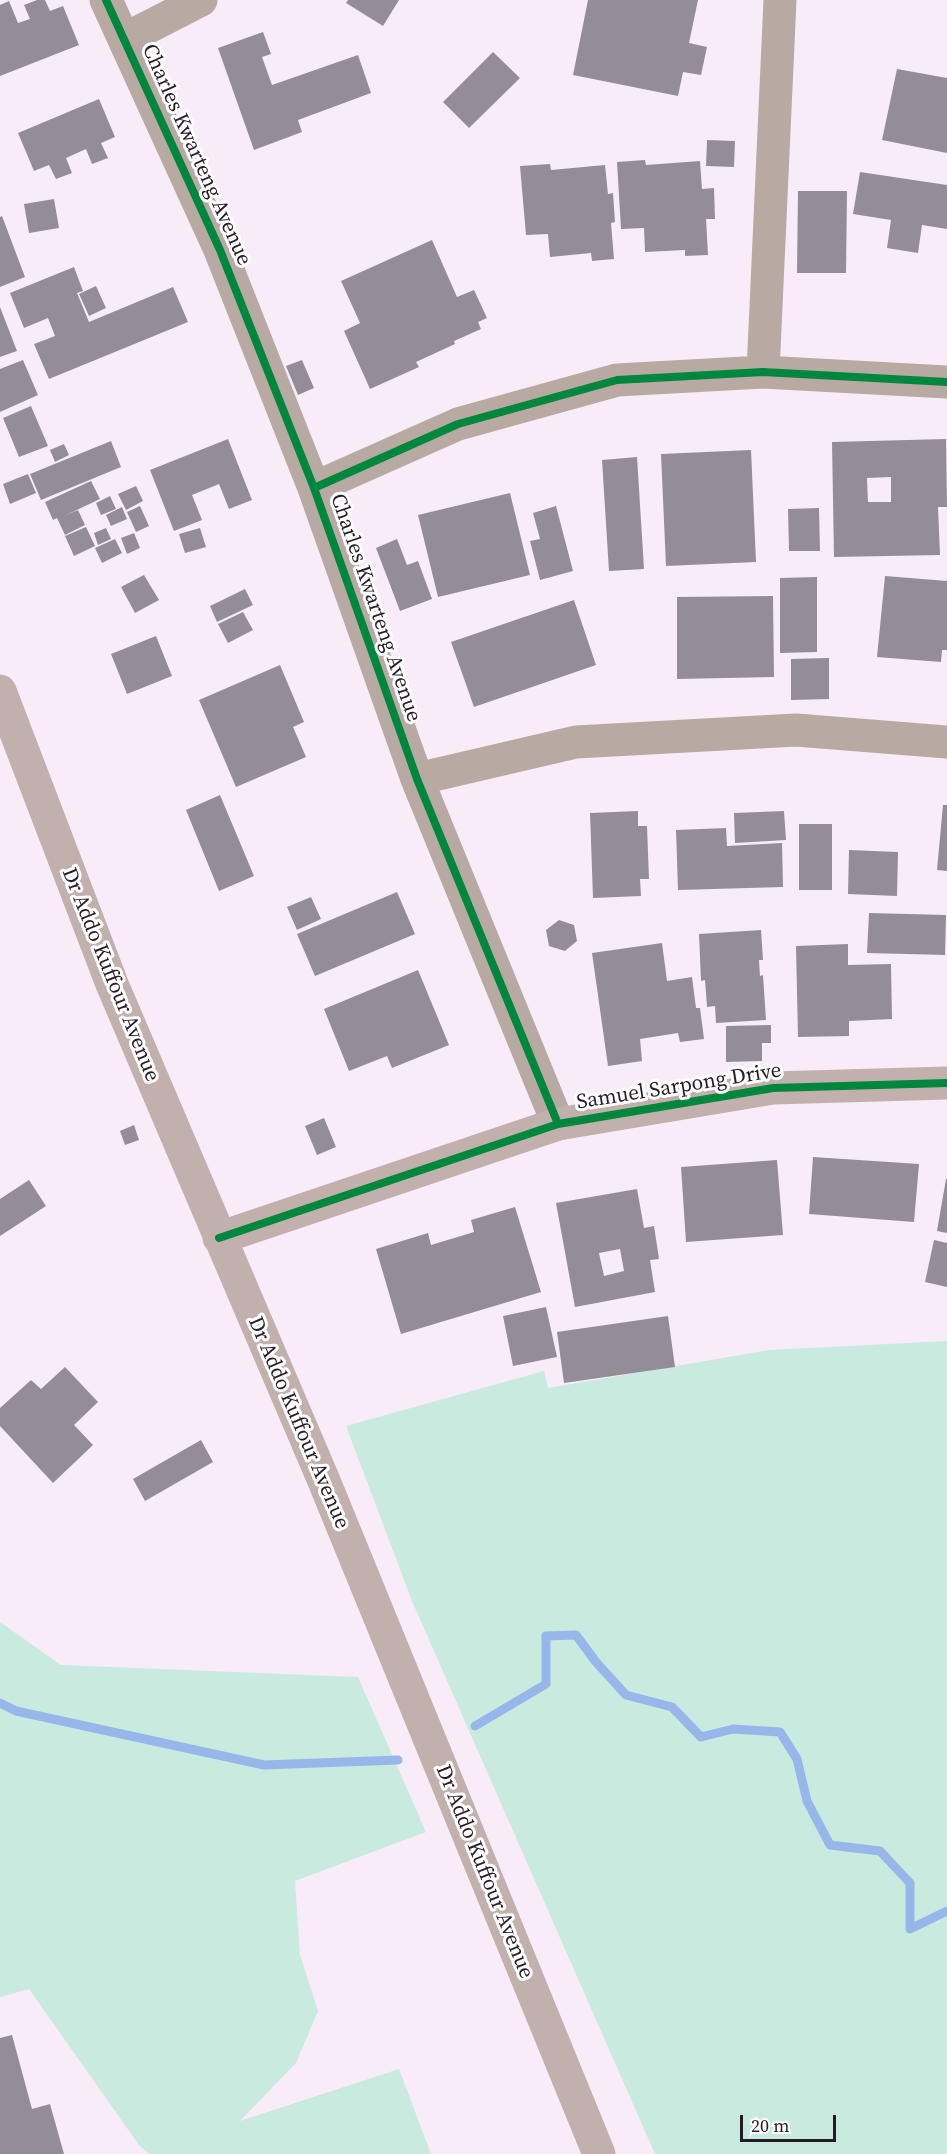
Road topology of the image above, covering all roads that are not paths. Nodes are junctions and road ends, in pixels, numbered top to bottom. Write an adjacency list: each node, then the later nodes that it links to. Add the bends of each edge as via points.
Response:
1 (106, 0): 4 (street, Charles Kwarteng Avenue)
2 (201, 0): 4 (street)
3 (780, 0): 5 (street)
4 (125, 39): 7 (street, Charles Kwarteng Avenue, via 220,250)
5 (763, 372): 6 (street); 7 (street, via 617,380 458,424)
6 (947, 381)
7 (314, 488): 10 (street, Charles Kwarteng Avenue)
8 (0, 691): 13 (main road, Dr Addo Kuffour Avenue, via 112,984)
9 (947, 742): 10 (street, via 796,730 576,742)
10 (417, 779): 12 (street, Charles Kwarteng Avenue)
11 (947, 1083): 12 (main road, Samuel Sarpong Drive, via 773,1088)
12 (558, 1124): 13 (main road, Samuel Sarpong Drive)
13 (219, 1238): 14 (main road, Dr Addo Kuffour Avenue, via 328,1492)
14 (599, 2154)

